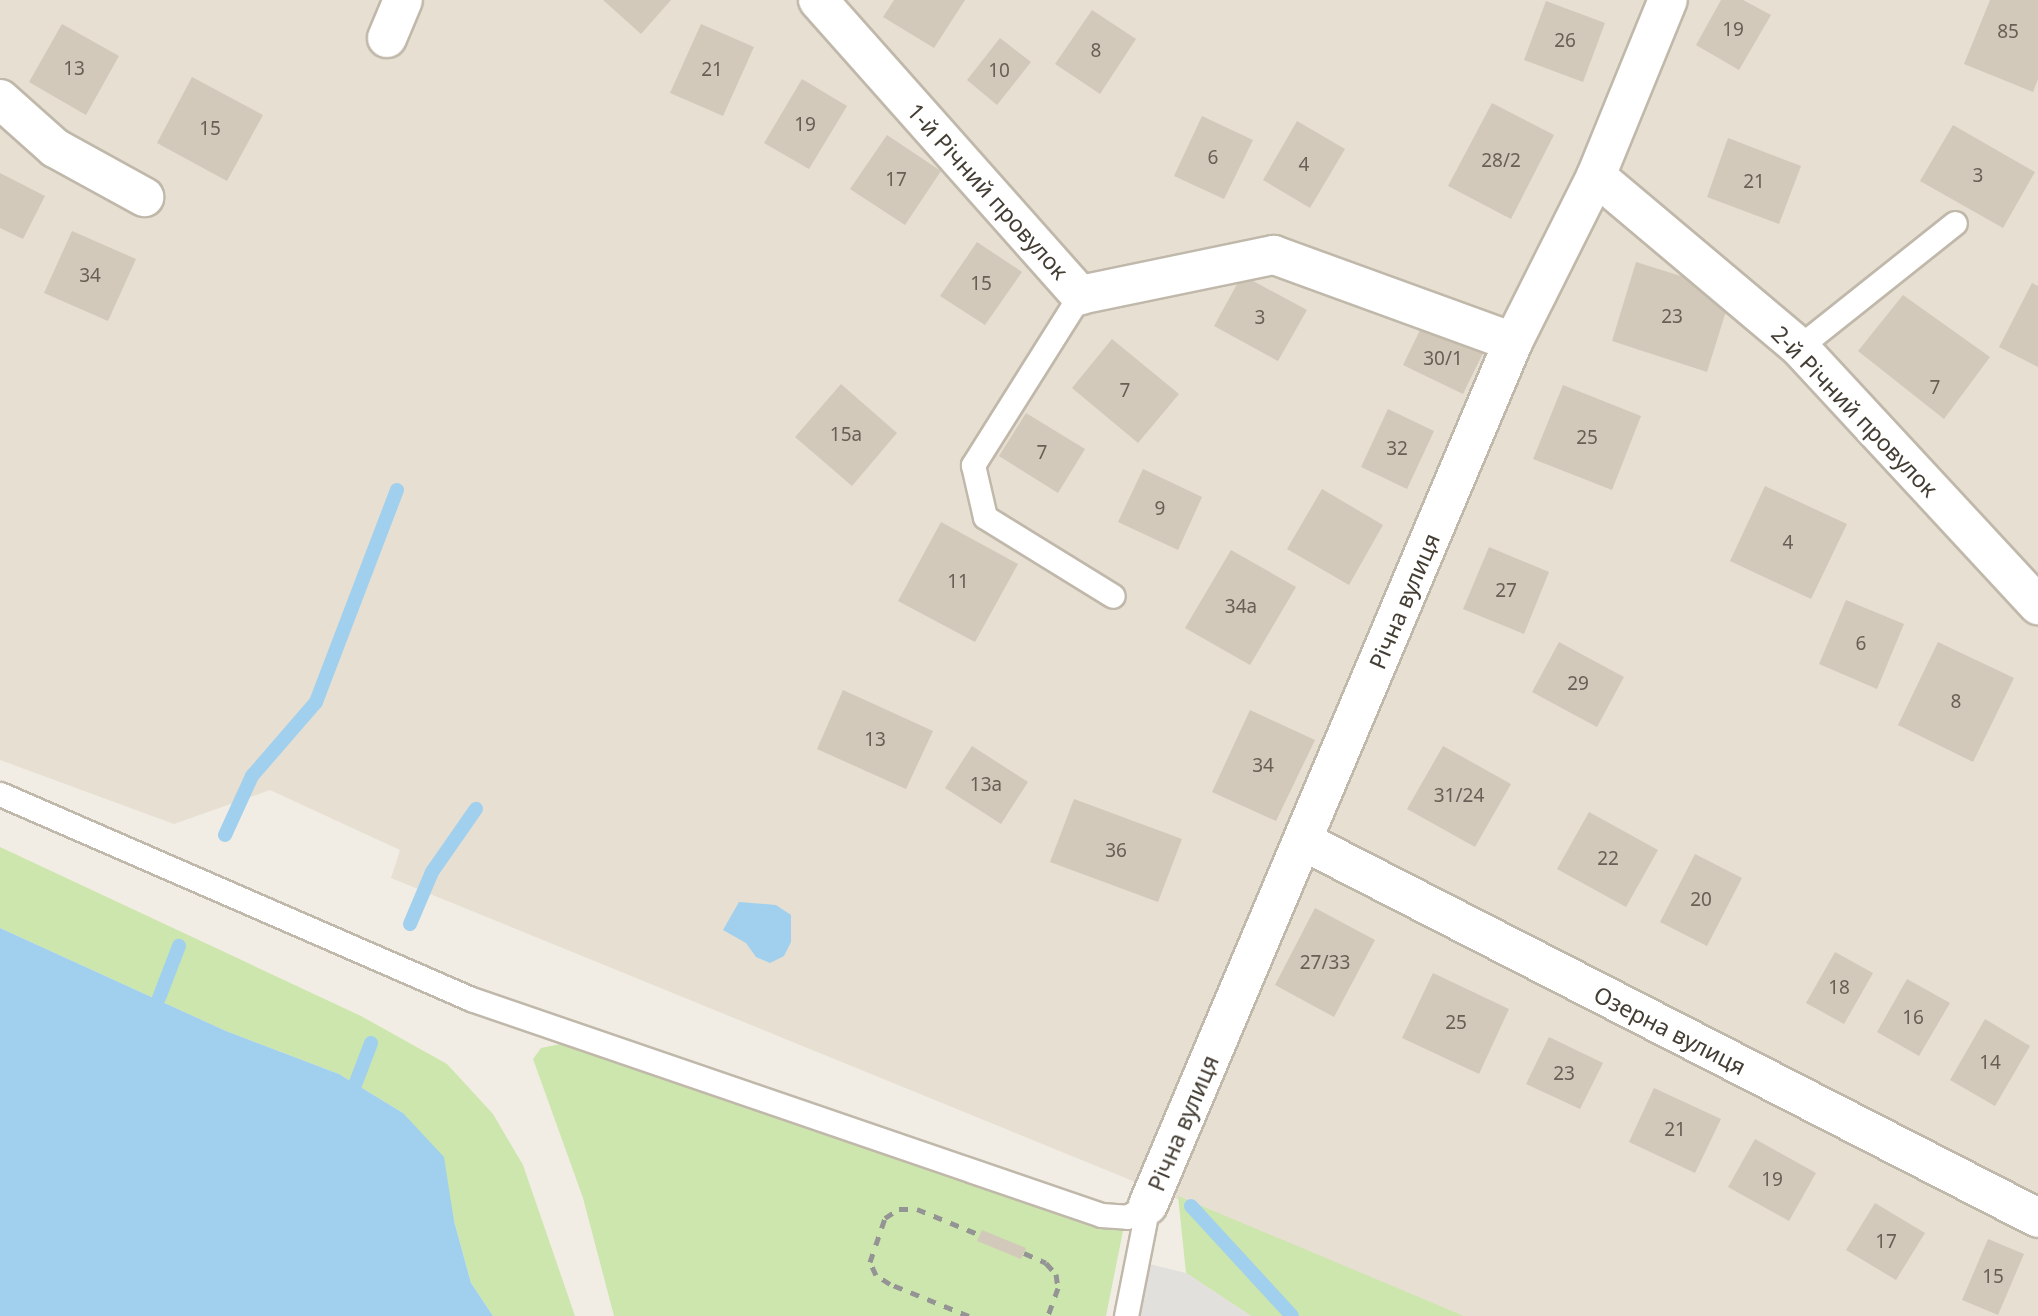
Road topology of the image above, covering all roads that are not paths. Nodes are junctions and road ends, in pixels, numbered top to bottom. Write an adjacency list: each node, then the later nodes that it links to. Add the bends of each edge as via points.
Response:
1 (403, 0): 4 (street)
2 (818, 0): 9 (street, 1-й Річний провулок)
3 (1668, 0): 6 (street, Річна вулиця)
4 (387, 38)
5 (0, 99): 7 (street, via 55,148)
6 (1596, 176): 10 (street, Річна вулиця); 11 (street, 2-й Річний провулок)
7 (144, 197)
8 (1955, 223): 11 (lane)
9 (1080, 295): 10 (street, 1-й Річний провулок, via 1274,255); 12 (lane, via 973,465 985,517)
10 (1513, 342): 15 (street, Річна вулиця)
11 (1799, 346): 13 (street, 2-й Річний провулок)
12 (1112, 596)
13 (2038, 605)
14 (0, 794): 16 (lane, via 471,999 1101,1215 1127,1217)
15 (1303, 841): 16 (street, Річна вулиця); 17 (street, Озерна вулиця)
16 (1148, 1205): 18 (lane)
17 (2038, 1218)
18 (1126, 1316)

